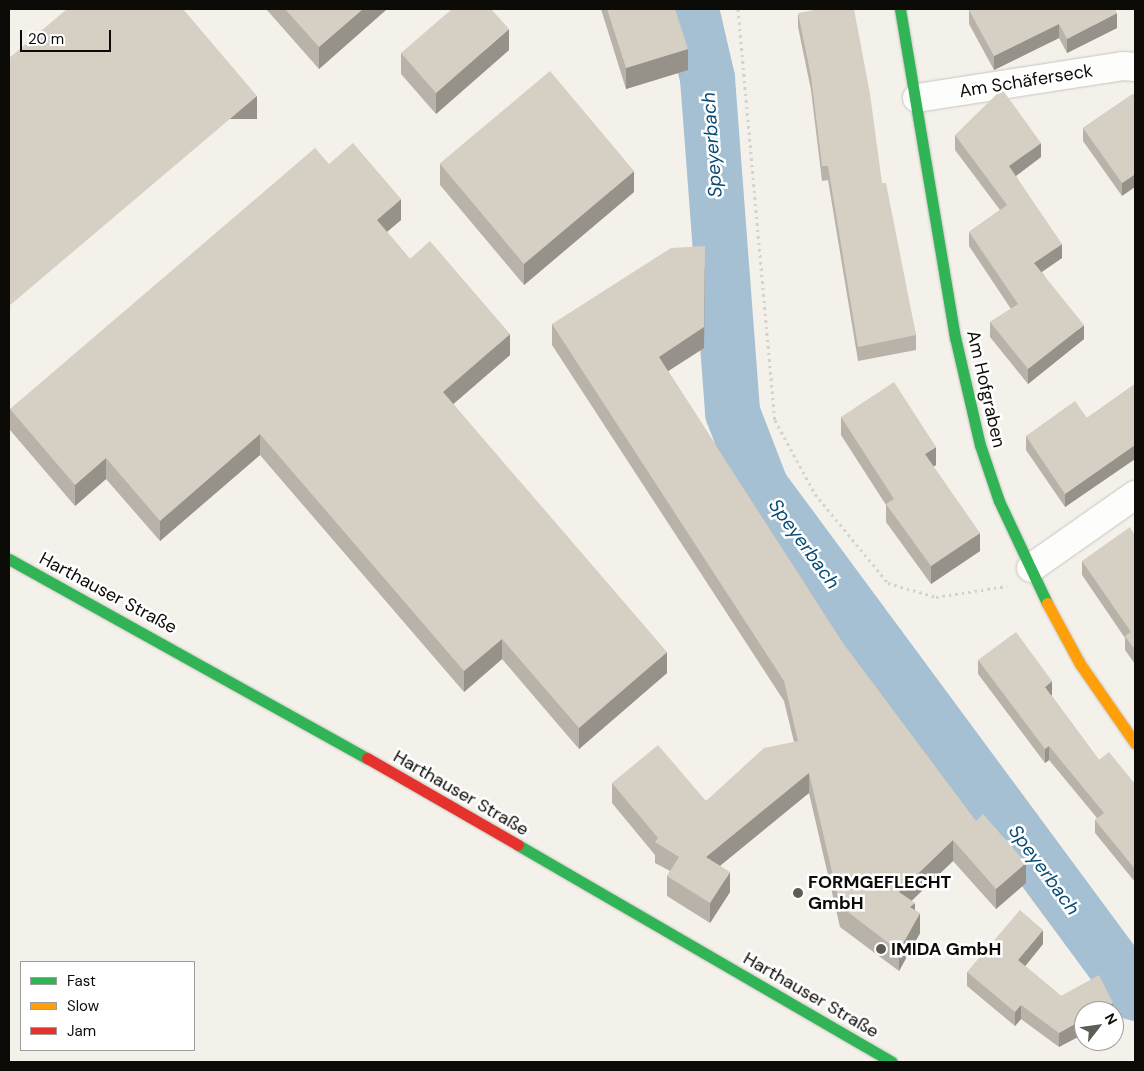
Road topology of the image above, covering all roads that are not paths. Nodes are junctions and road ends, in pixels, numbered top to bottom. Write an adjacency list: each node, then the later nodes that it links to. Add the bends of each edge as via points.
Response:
1 (900, 9): 3 (main road, Am Hofgraben)
2 (1135, 67): 3 (street, Am Schäferseck, via 1123,66)
3 (917, 98): 6 (main road, Am Hofgraben, via 967,400 999,501)
4 (1135, 495): 6 (street)
5 (9, 559): 8 (main road, Harthauser Straße, via 332,738)
6 (1031, 568): 7 (main road, Am Hofgraben, via 1080,664)
7 (1135, 743)
8 (892, 1062)

